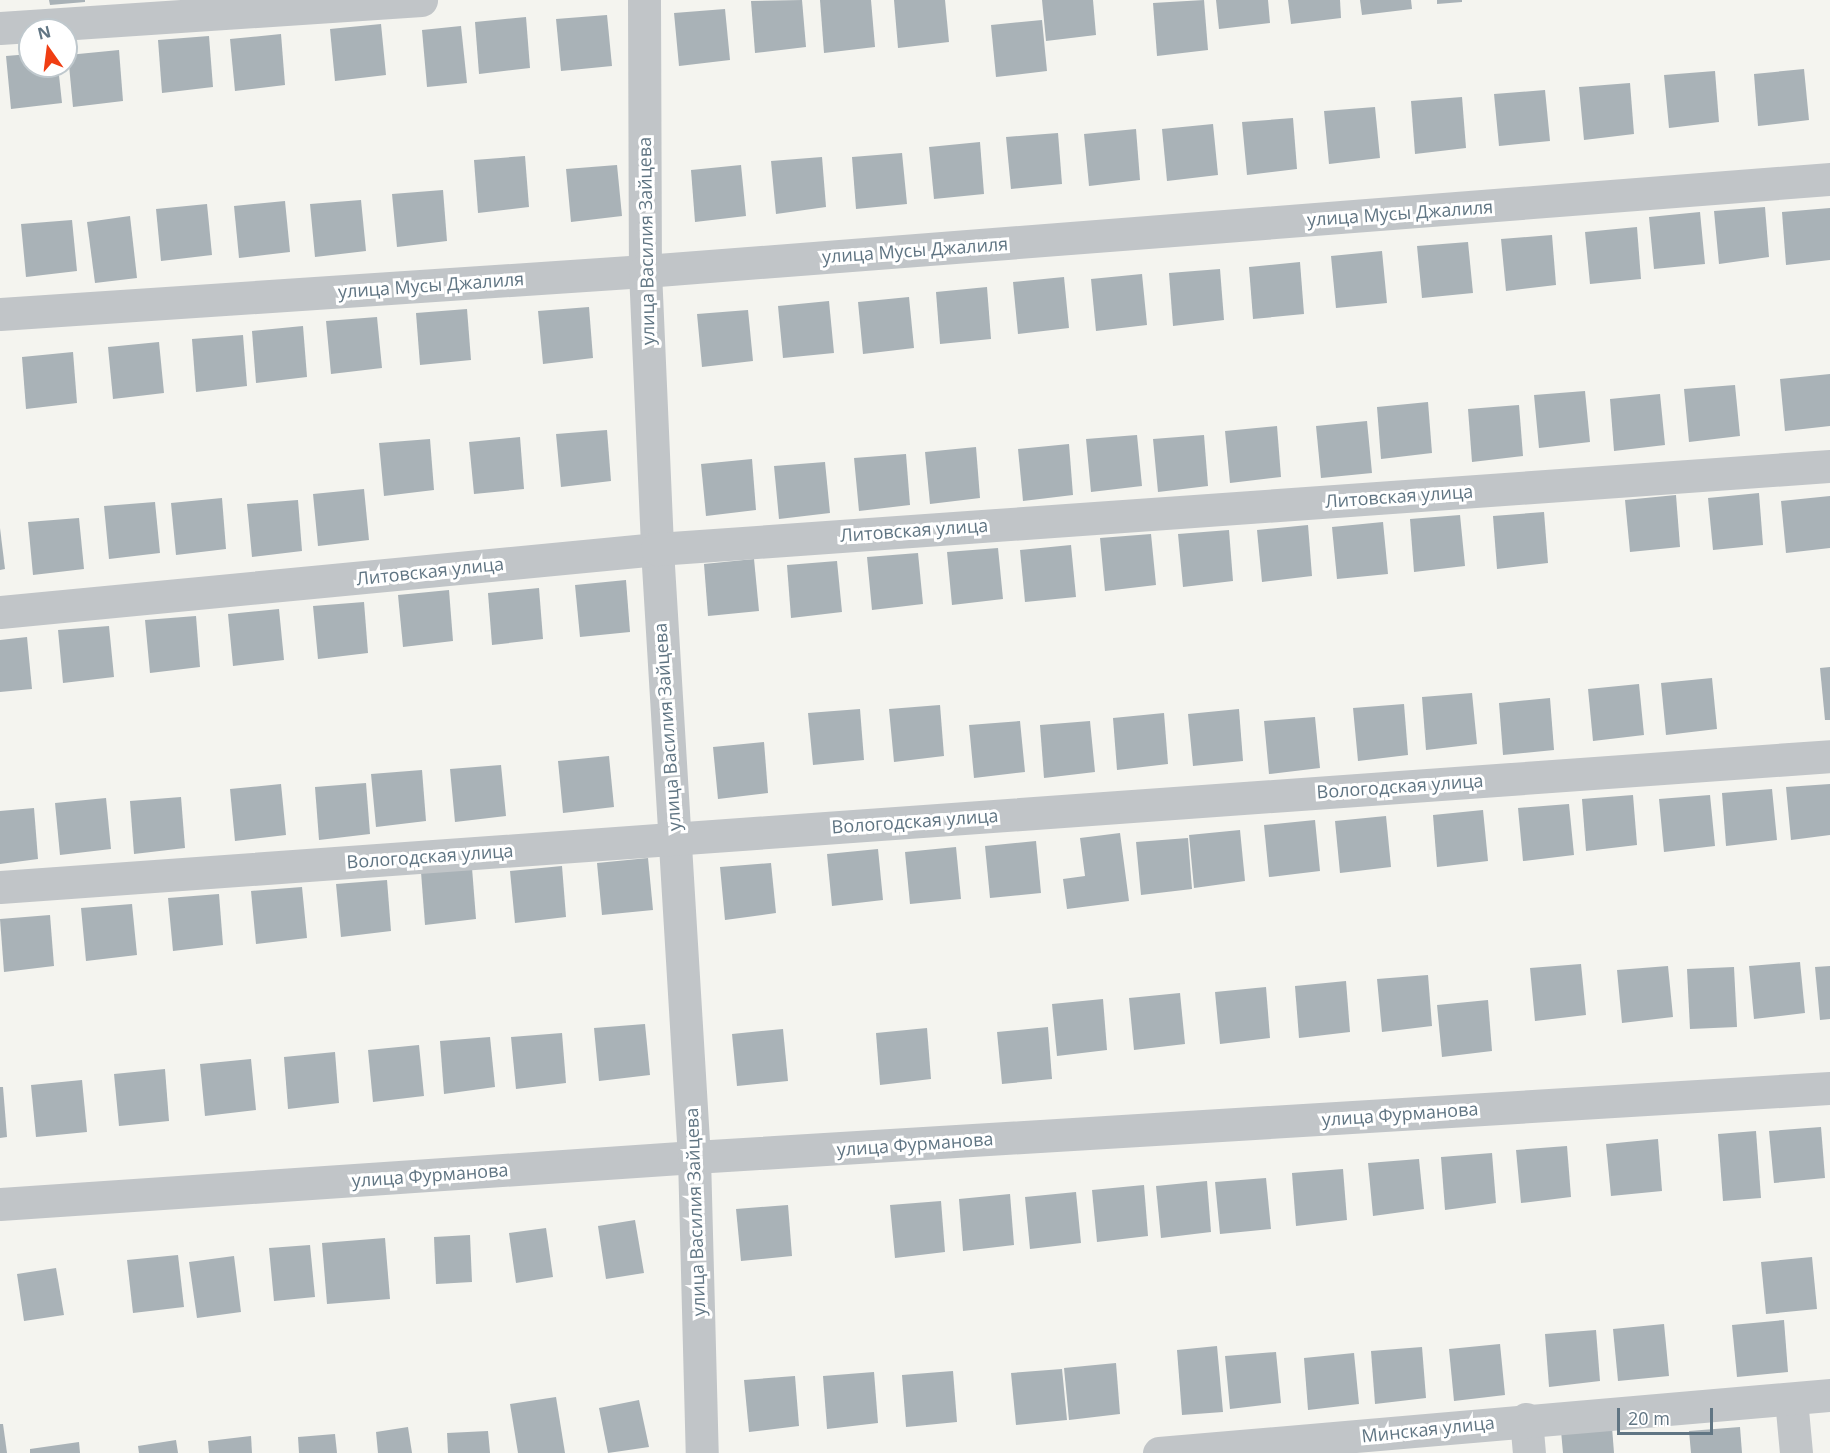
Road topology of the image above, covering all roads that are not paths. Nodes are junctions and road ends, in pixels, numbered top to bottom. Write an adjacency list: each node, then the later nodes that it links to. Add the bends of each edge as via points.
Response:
1 (421, 0): 3 (street)
2 (644, 0): 5 (street, улица Василия Зайцева)
3 (0, 28)
4 (1830, 180): 5 (street, улица Мусы Джалиля)
5 (645, 271): 6 (street, улица Мусы Джалиля); 8 (street, улица Василия Зайцева)
6 (0, 314)
7 (1830, 466): 8 (street, Литовская улица)
8 (657, 549): 9 (street, Литовская улица); 11 (street, улица Василия Зайцева)
9 (0, 612)
10 (1830, 756): 11 (street, Вологодская улица)
11 (674, 838): 12 (street, Вологодская улица); 14 (street, улица Василия Зайцева)
12 (0, 887)
13 (1830, 1088): 14 (street, улица Фурманова)
14 (694, 1157): 15 (street, улица Фурманова); 20 (street, улица Василия Зайцева)
15 (0, 1204)
16 (1830, 1395): 17 (street, Минская улица)
17 (1791, 1399): 18 (street, Минская улица); 23 (street)
18 (1526, 1419): 19 (street, Минская улица); 22 (street)
19 (1258, 1450): 21 (street, Минская улица)
20 (702, 1453)
21 (1159, 1453)
22 (1529, 1453)
23 (1796, 1453)

